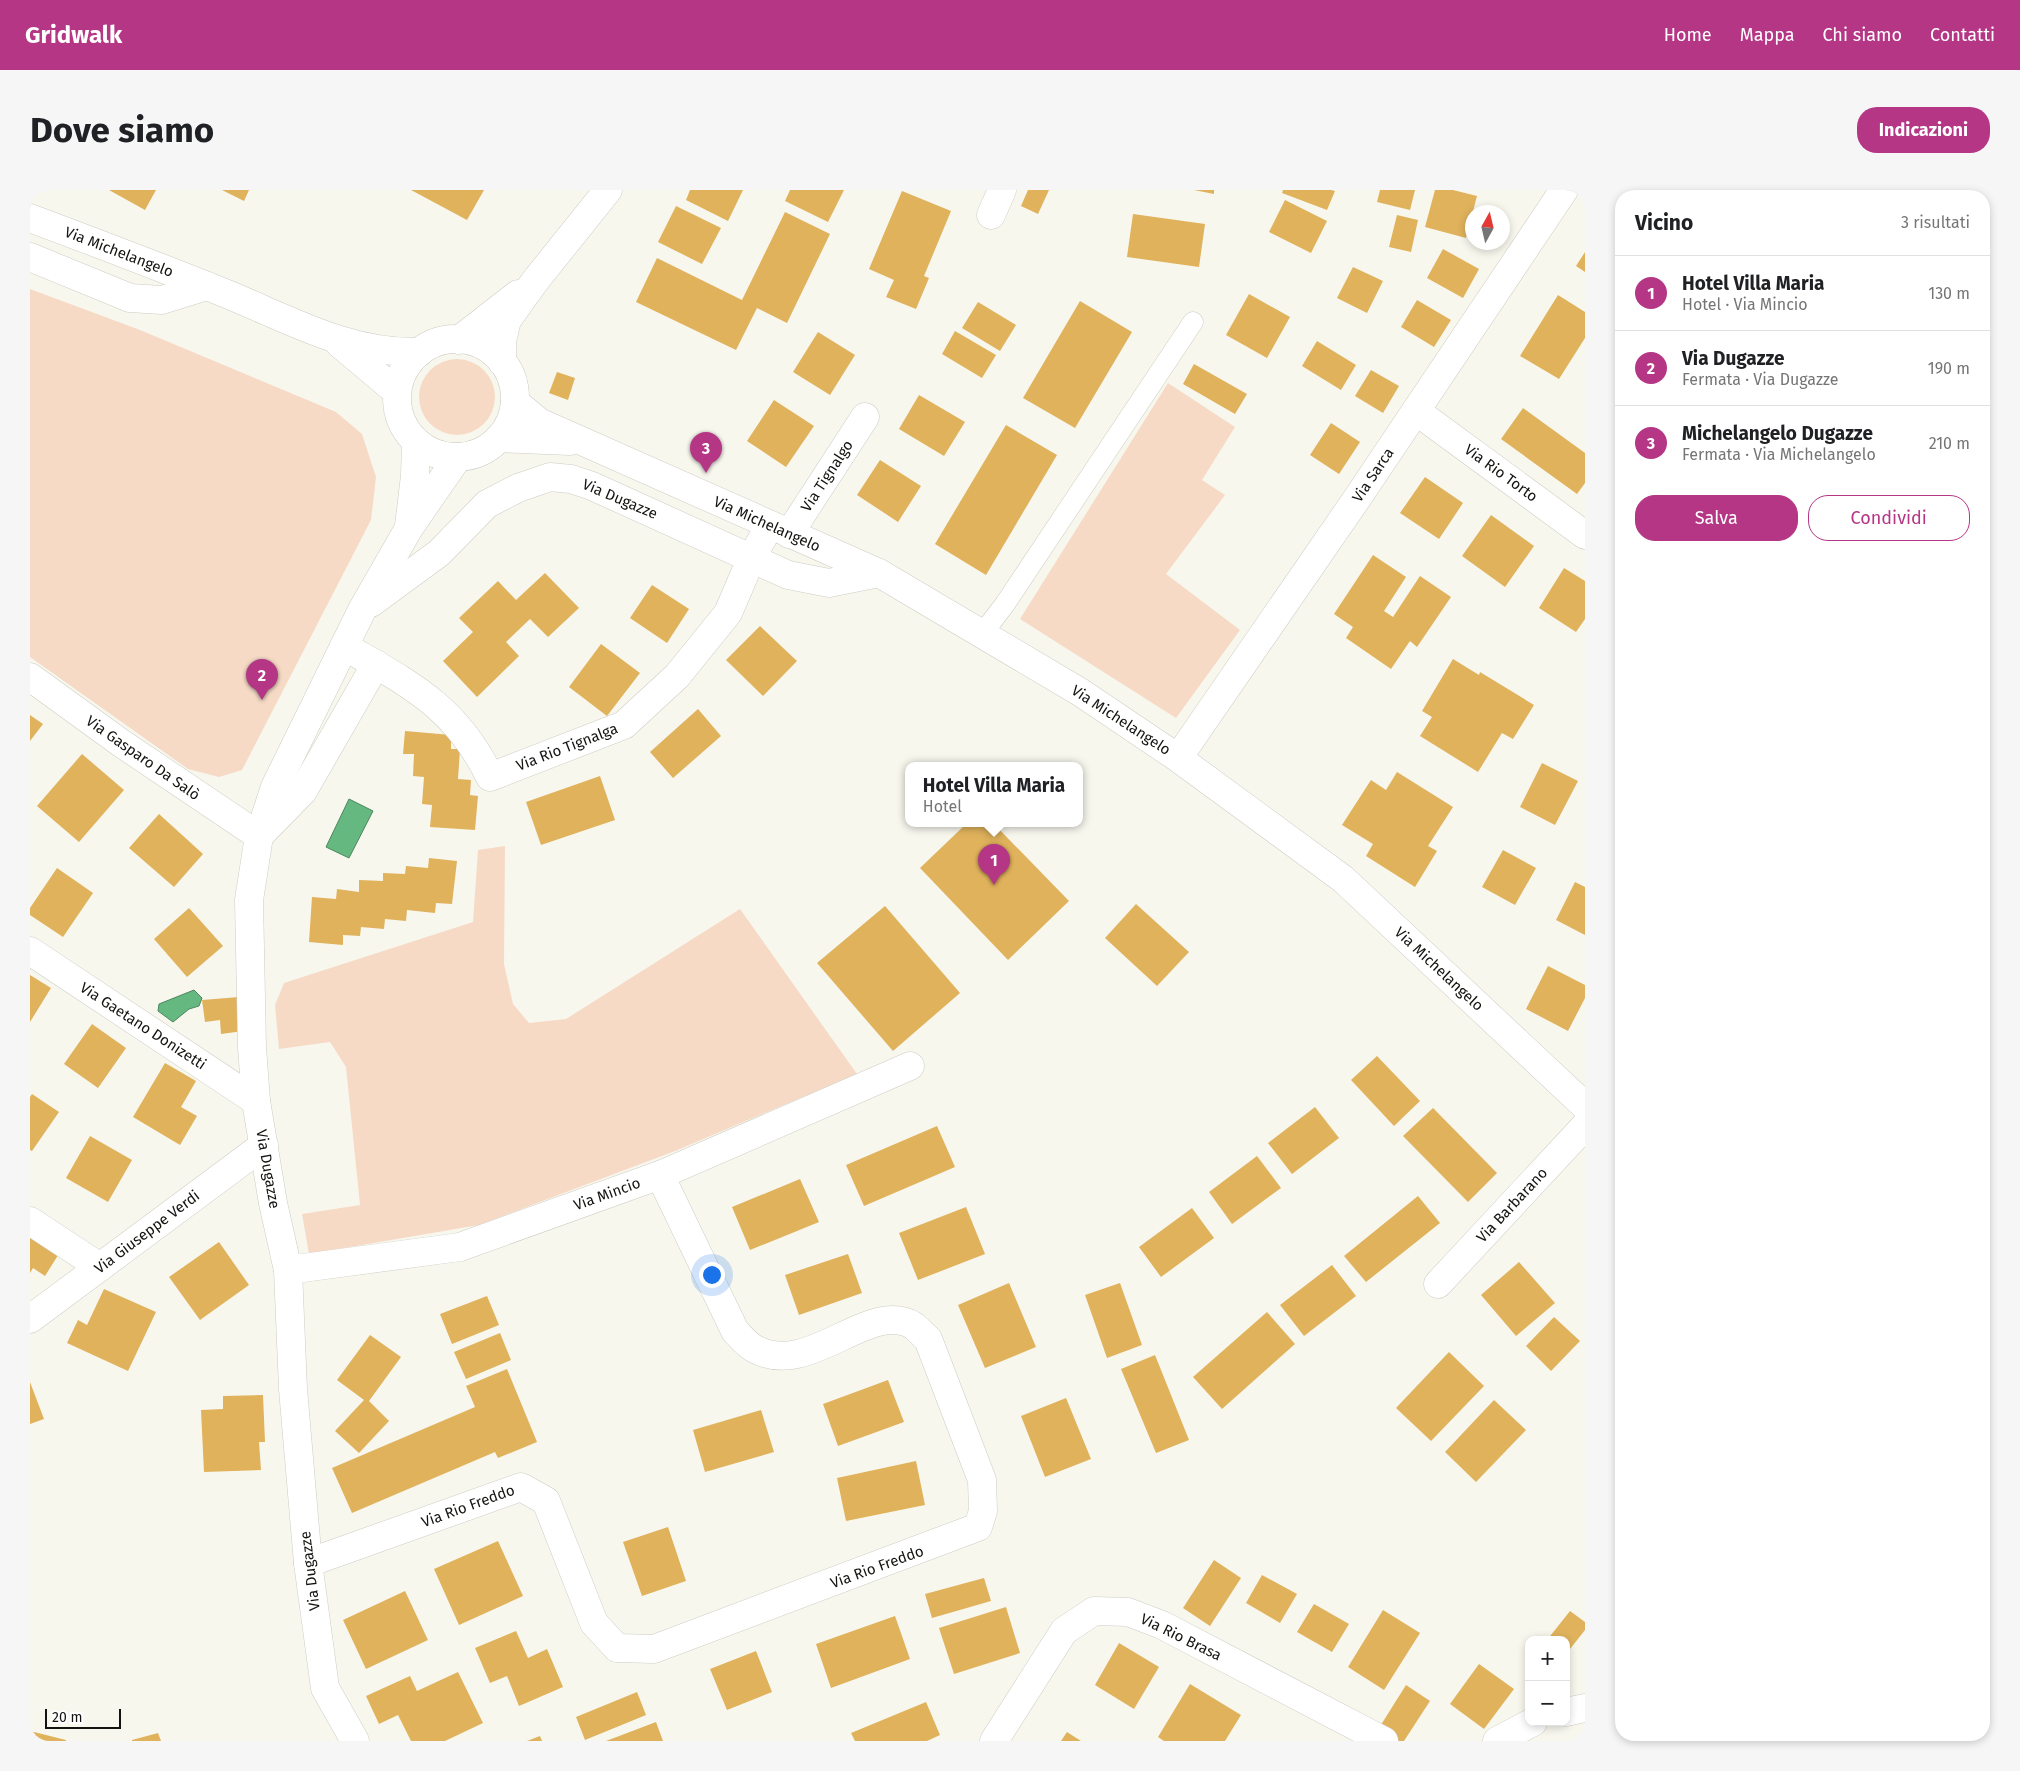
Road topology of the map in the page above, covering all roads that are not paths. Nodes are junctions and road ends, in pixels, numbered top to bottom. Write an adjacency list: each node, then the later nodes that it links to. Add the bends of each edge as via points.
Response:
1 (608, 190): 7 (street)
2 (1002, 190): 4 (street)
3 (1564, 190): 16 (street, Via Sarca)
4 (991, 215)
5 (30, 218): 8 (street, Via Michelangelo)
6 (30, 257): 8 (street, Via Michelangelo, via 130,298 162,300)
7 (535, 281): 11 (street); 13 (street, via 507,320)
8 (207, 286): 10 (street, Via Michelangelo)
9 (1193, 322): 28 (street, via 1011,596)
10 (335, 340): 12 (street, Via Michelangelo, via 393,352); 14 (street, Via Michelangelo)
11 (459, 340): 12 (street, via 438,342); 13 (street, via 490,350)
12 (420, 352): 14 (street, via 408,363)
13 (502, 362): 15 (street, via 514,387)
14 (397, 392): 19 (street, via 398,410 405,428)
15 (515, 402): 18 (street, via 512,415); 20 (street, Via Michelangelo, via 539,422)
16 (1416, 411): 24 (street, Via Rio Torto); 32 (street, Via Sarca)
17 (865, 417): 23 (street, Via Tignalgo)
18 (499, 438): 20 (street, Via Michelangelo); 21 (street, via 487,448)
19 (416, 442): 21 (street, via 429,451); 22 (street, Via Dugazze)
20 (584, 442): 23 (street, Via Michelangelo)
21 (458, 457): 22 (street, Via Dugazze)
22 (409, 528): 27 (street, Via Dugazze)
23 (780, 530): 25 (street, Via Rio Tignalga); 26 (street, Via Michelangelo)
24 (1585, 534)
25 (752, 557): 26 (street, Via Dugazze, via 788,575 829,583); 27 (street, Via Dugazze, via 592,486 571,479 550,478 518,488 487,504 439,552); 30 (street, Via Rio Tignalga, via 728,613 677,676 624,725 490,777 480,756 451,717 416,688)
26 (879, 574): 28 (street, Via Michelangelo)
27 (362, 610): 29 (street, Via Dugazze)
28 (982, 634): 32 (street, Via Michelangelo, via 1080,692)
29 (344, 646): 30 (street, Via Rio Tignalga); 33 (street, Via Dugazze, via 276,787)
30 (376, 664): 33 (street, via 303,791)
31 (30, 676): 33 (street, Via Gasparo Da Salò, via 121,743)
32 (1178, 758): 37 (street, Via Michelangelo, via 1343,880)
33 (259, 836): 36 (street, Via Dugazze, via 249,900)
34 (30, 951): 36 (street, Via Gaetano Donizetti)
35 (910, 1066): 40 (street, Via Mincio)
36 (256, 1101): 39 (street, Via Dugazze)
37 (1585, 1106)
38 (1585, 1126): 44 (street, Via Barbarano)
39 (264, 1145): 42 (street, Via Giuseppe Verdi); 43 (street, Via Dugazze)
40 (660, 1175): 43 (street, Via Mincio, via 460,1247); 46 (street, Via Rio Freddo, via 735,1331 754,1348 772,1355 798,1356 870,1324 896,1321 913,1326 928,1339 982,1480 983,1511 978,1528 654,1649 617,1648 594,1623 546,1501 522,1487)
41 (30, 1221): 42 (street)
42 (100, 1267): 45 (street, Via Giuseppe Verdi)
43 (288, 1270): 46 (street, Via Dugazze, via 293,1389)
44 (1438, 1284)
45 (30, 1320)
46 (308, 1564): 50 (street, Via Dugazze, via 325,1688)
47 (1585, 1708): 48 (street)
48 (1570, 1711)
49 (1525, 1726): 53 (street)
50 (351, 1740)
51 (994, 1741): 52 (street, Via Rio Brasa, via 1064,1631 1094,1611 1128,1612 1162,1625)
52 (1384, 1741)
53 (1496, 1741)

